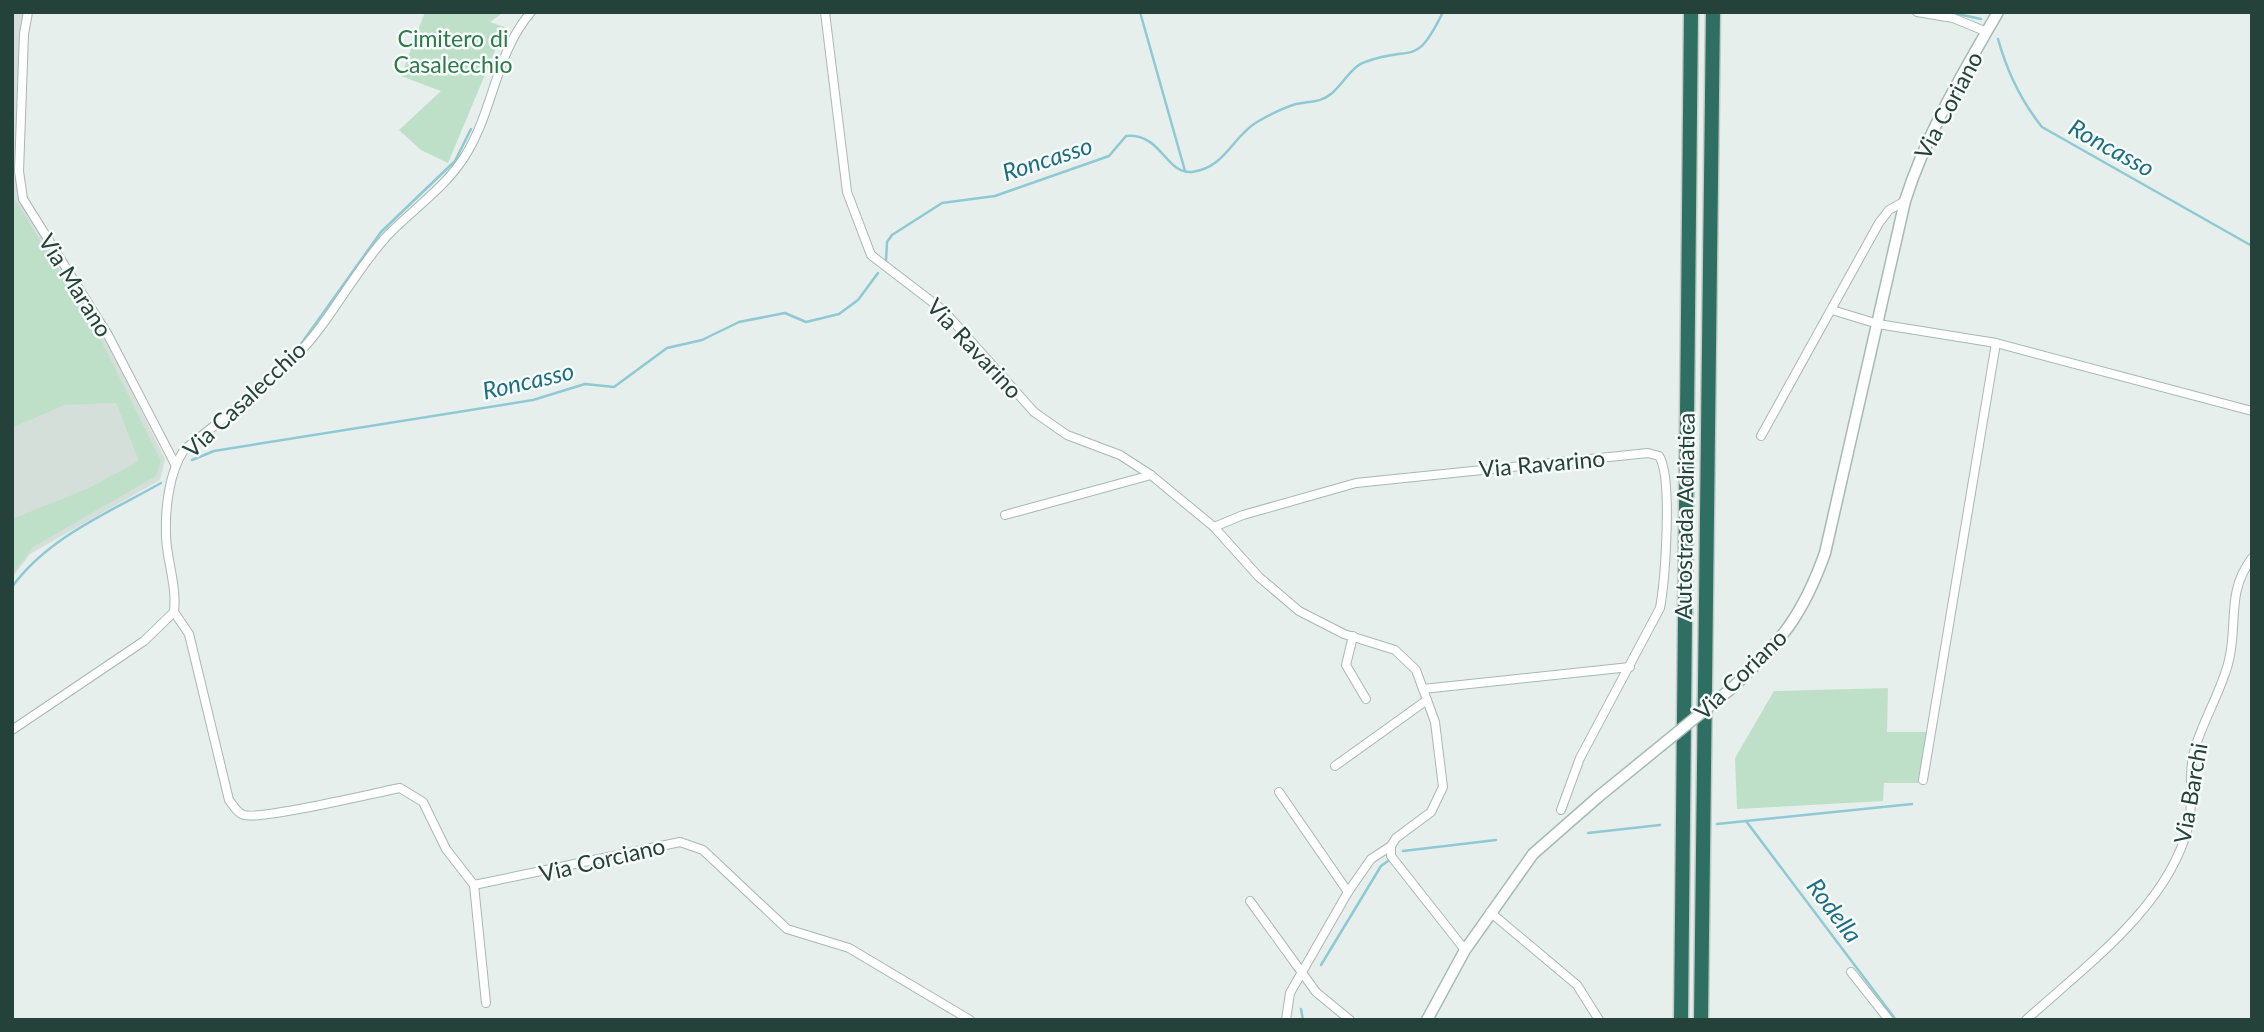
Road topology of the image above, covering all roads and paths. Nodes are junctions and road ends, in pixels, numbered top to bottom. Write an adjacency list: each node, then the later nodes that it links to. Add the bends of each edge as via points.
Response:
1 (28, 12): 15 (street, Via Marano, via 19,171 23,199 108,335)
2 (531, 12): 15 (street, Via Casalecchio, via 508,44 464,158 380,244 298,354 184,450)
3 (825, 12): 16 (street, Via Ravarino, via 847,192 872,255 944,311 1034,412 1067,435 1120,456)
4 (1691, 12): 45 (highway, Autostrada Adriatica)
5 (1713, 12): 46 (highway, Autostrada Adriatica)
6 (1917, 12): 8 (street, via 1953,18)
7 (1998, 12): 8 (main road, Via Coriano)
8 (1987, 32): 9 (main road, Via Coriano, via 1938,120)
9 (1905, 201): 10 (street, Via Coriano, via 1880,223); 11 (main road, Via Coriano)
10 (1832, 310): 11 (street); 14 (street, Via Coriano)
11 (1878, 324): 12 (street); 35 (main road, Via Coriano, bridge, via 1825,553 1810,596 1785,634 1733,687 1533,854)
12 (1996, 343): 13 (street); 28 (street)
13 (2252, 411)
14 (1761, 436)
15 (175, 464): 20 (street, Via Casalecchio, via 166,537 176,589)
16 (1151, 475): 17 (street); 18 (street, Via Ravarino)
17 (1005, 514)
18 (1214, 527): 21 (street, Via Ravarino, via 1252,570 1299,611); 22 (street, Via Ravarino, via 1366,481 1648,453 1659,456 1664,463 1666,492 1662,596)
19 (2252, 558): 48 (street, Via Barchi, via 2233,597 2229,661 2194,750 2193,798 2183,847 2161,883 2109,947)
20 (174, 612): 26 (street, via 144,641); 32 (street, via 189,634 229,800 237,811 247,816 283,811 400,788 424,802 446,849)
21 (1353, 636): 23 (street, Via Ravarino, via 1406,657); 24 (street, via 1346,665)
22 (1630, 667): 23 (street); 30 (street, via 1580,758)
23 (1423, 689): 25 (street, Via Ravarino)
24 (1366, 699)
25 (1427, 700): 27 (street); 31 (street, Via Ravarino, via 1440,743 1443,787 1431,811)
26 (12, 730)
27 (1335, 766)
28 (1923, 780)
29 (1279, 792): 33 (street)
30 (1562, 810)
31 (1391, 846): 33 (street, Via Ravarino, via 1371,859); 36 (street, via 1398,866)
32 (474, 886): 39 (street); 41 (street, Via Corciano, via 680,842 703,850 787,929 849,948)
33 (1348, 892): 38 (street, Via Ravarino)
34 (1250, 901): 38 (street)
35 (1490, 912): 36 (main road, Via Coriano); 44 (street, via 1577,985)
36 (1465, 950): 40 (main road, Via Coriano)
37 (1852, 972): 47 (street)
38 (1301, 974): 42 (street, Via Ravarino, via 1290,993); 43 (street)
39 (486, 1003)
40 (1427, 1019)
41 (970, 1020)
42 (1286, 1020)
43 (1350, 1020)
44 (1599, 1020)
45 (1681, 1020)
46 (1701, 1020)
47 (1889, 1020)
48 (2026, 1020)

